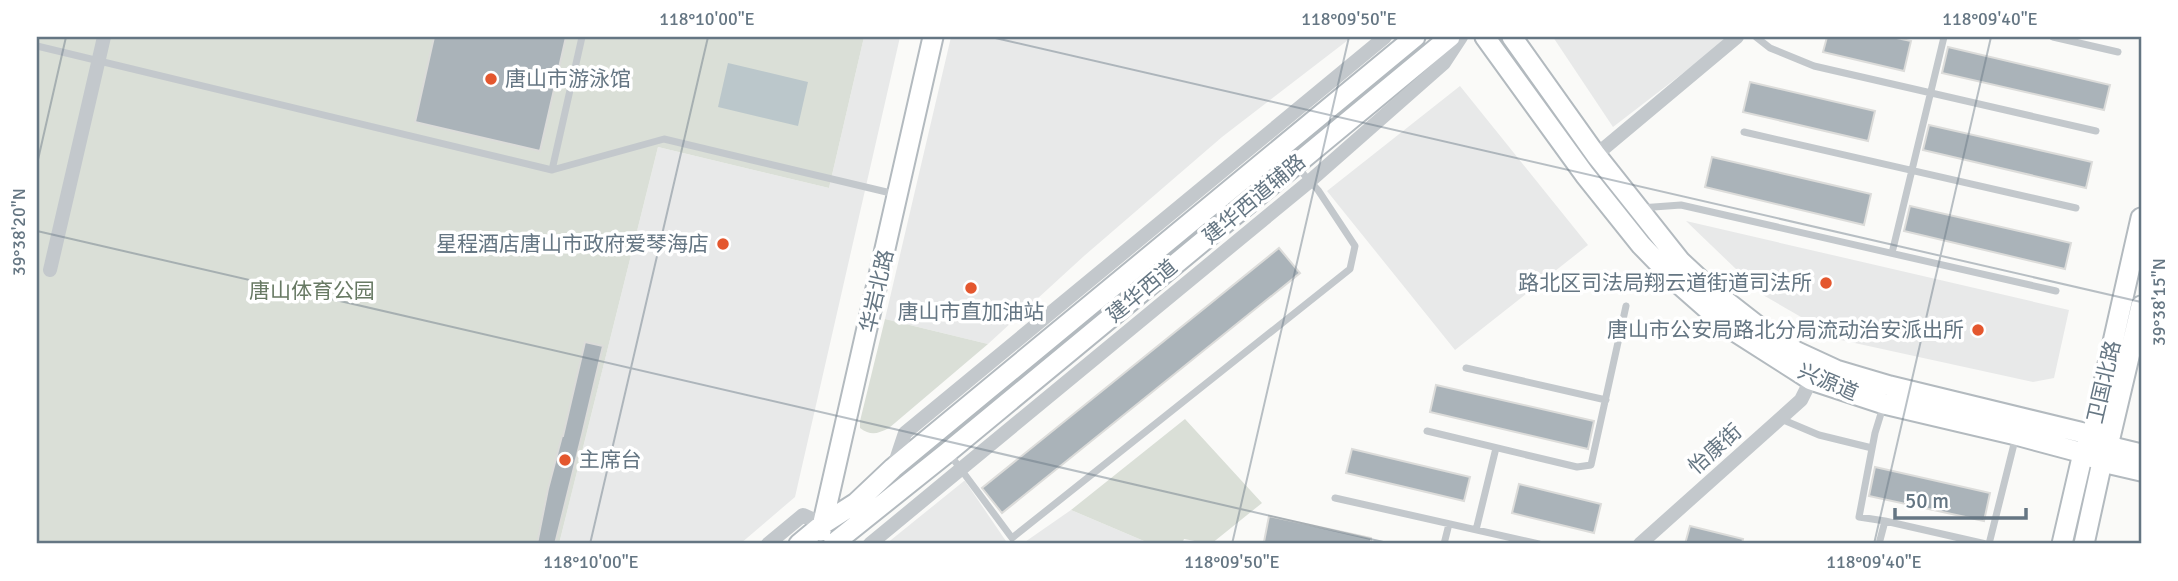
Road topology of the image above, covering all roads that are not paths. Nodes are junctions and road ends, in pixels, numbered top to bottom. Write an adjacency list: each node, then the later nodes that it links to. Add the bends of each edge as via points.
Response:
1 (104, 37): 16 (street)
2 (582, 37): 22 (lane)
3 (933, 37): 25 (main road, 华岩北路)
4 (1385, 37): 47 (street, 建华西道辅路, via 905,433)
5 (1415, 37): 47 (main road, 建华西道)
6 (1450, 37): 21 (main road, 建华西道)
7 (1461, 37): 24 (street, 建华西道辅路, via 1444,62)
8 (1485, 37): 35 (main road, 兴源道, via 1585,175 1650,255 1728,327)
9 (1512, 37): 20 (main road, 兴源道)
10 (1737, 37): 20 (street)
11 (1756, 37): 17 (lane, via 1770,48 1814,66)
12 (1944, 37): 17 (lane)
13 (2053, 37): 15 (lane)
14 (37, 46): 16 (lane)
15 (2118, 52)
16 (98, 60): 22 (lane); 30 (street)
17 (1931, 92): 18 (lane); 23 (lane)
18 (2096, 131)
19 (1744, 132): 23 (lane)
20 (1596, 155): 26 (main road, 兴源道)
21 (1294, 164): 24 (lane); 44 (main road, 建华西道)
22 (552, 170): 25 (lane, via 664,139)
23 (1912, 171): 27 (lane); 29 (lane)
24 (1310, 181): 48 (street, 建华西道辅路); 48 (lane, via 1355,246 1350,269 1012,538)
25 (899, 195): 52 (main road, 华岩北路)
26 (1638, 208): 29 (lane, via 1681,205); 43 (main road, 兴源道, via 1680,261 1709,288 1797,352 1836,370)
27 (2076, 208)
28 (2141, 218): 43 (main road, 卫国北路)
29 (1892, 253): 31 (lane)
30 (50, 270)
31 (2056, 291)
32 (1626, 306): 36 (lane)
33 (2141, 306): 43 (main road, 卫国北路)
34 (1466, 368): 36 (lane)
35 (1811, 380): 37 (main road, 兴源道); 38 (street, 怡康街, via 1801,400)
36 (1606, 400): 41 (lane, via 1591,465 1577,467)
37 (1884, 404): 40 (main road, 兴源道); 42 (lane)
38 (1781, 419): 42 (lane, via 1819,435); 62 (street, 怡康街)
39 (1427, 431): 41 (lane)
40 (2016, 435): 45 (main road, 兴源道); 64 (lane)
41 (1496, 448): 54 (lane)
42 (1872, 448): 51 (lane, via 1859,517)
43 (2101, 448): 45 (main road, 卫国北路); 46 (main road, 兴源道); 49 (main road, 兴源道); 66 (main road, 卫国北路)
44 (948, 452): 48 (lane); 58 (main road, 建华西道)
45 (2083, 453): 65 (main road, 卫国北路)
46 (2141, 454)
47 (893, 468): 52 (main road, 建华西道, via 856,503)
48 (961, 469): 59 (street, 建华西道辅路)
49 (2141, 471)
50 (1335, 498): 53 (lane)
51 (1885, 521): 63 (lane); 64 (lane)
52 (823, 524): 55 (street, via 803,515); 56 (main road, 建华西道); 57 (main road, 华岩北路)
53 (1449, 524): 54 (lane); 60 (lane)
54 (1475, 530): 61 (lane)
55 (768, 544)
56 (799, 544)
57 (818, 544)
58 (833, 544)
59 (870, 544)
60 (1444, 544)
61 (1539, 544)
62 (1640, 544)
63 (1879, 544)
64 (1987, 544)
65 (2062, 544)
66 (2084, 544)

